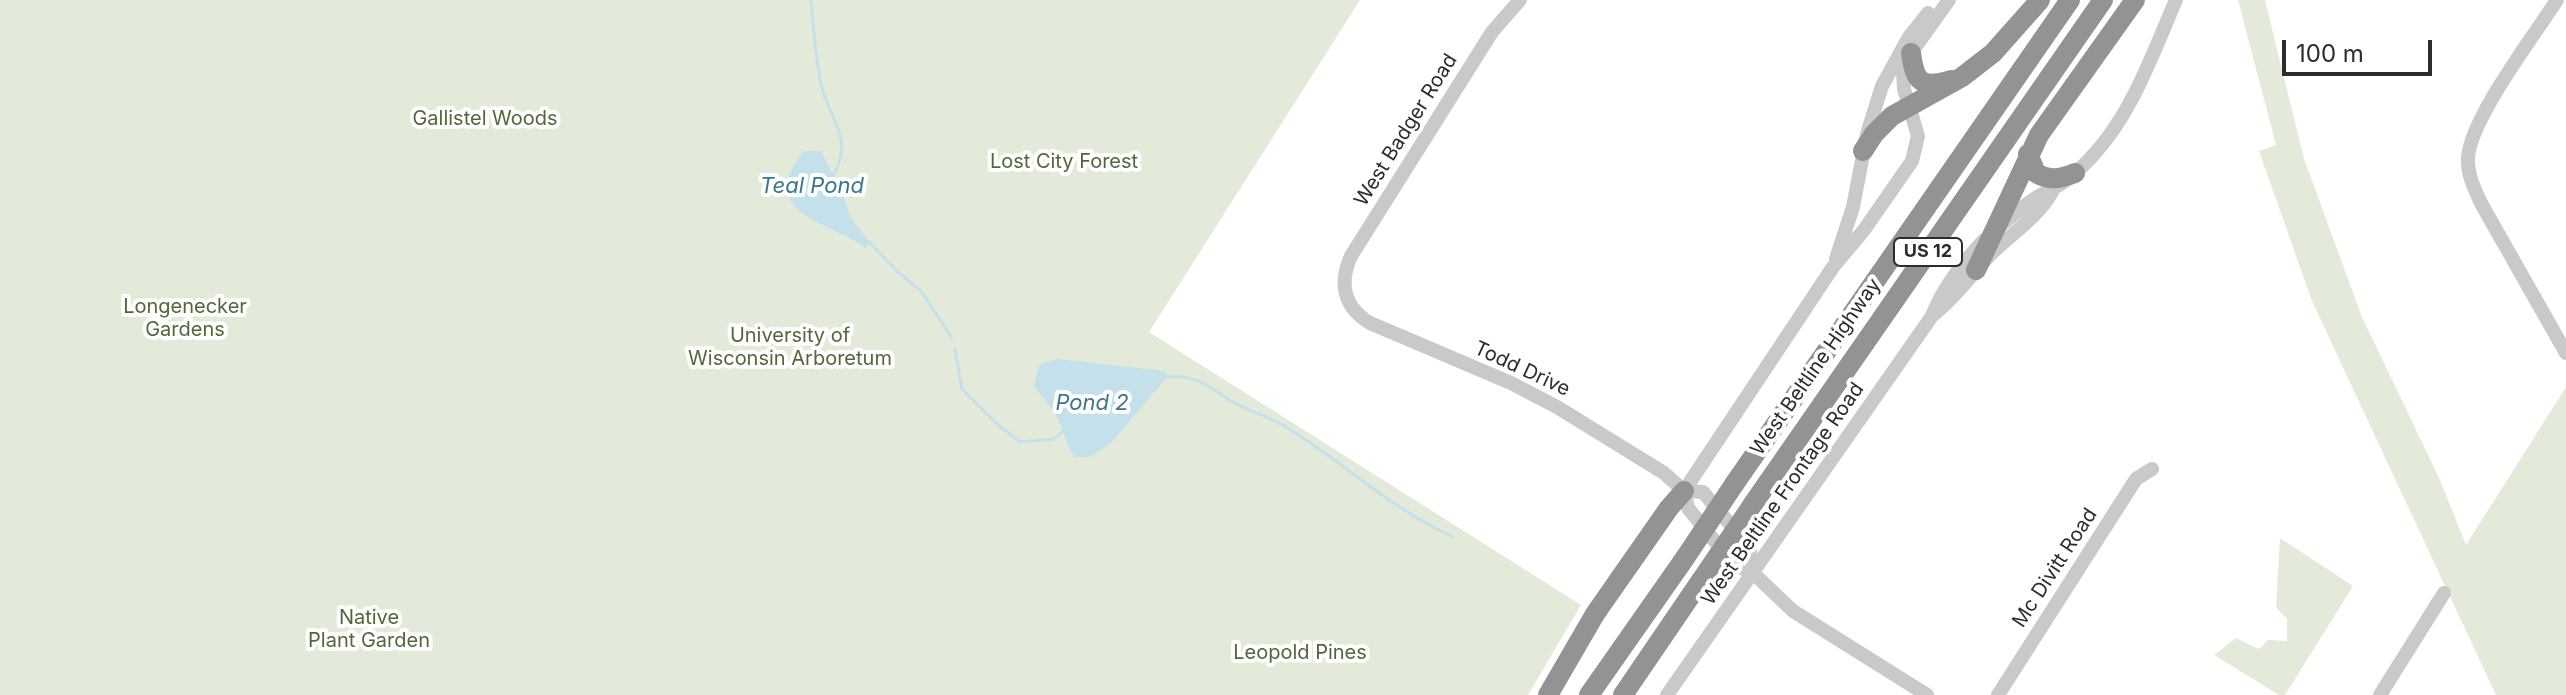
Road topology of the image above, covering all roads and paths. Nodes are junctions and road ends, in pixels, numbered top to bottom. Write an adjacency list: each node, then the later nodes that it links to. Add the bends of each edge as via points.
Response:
1 (1520, 0): 19 (street, West Badger Road, via 1492,32 1351,256)
2 (1946, 0): 9 (street); 12 (street, via 1928,13 1894,60)
3 (2040, 0): 10 (highway, via 2008,39)
4 (2070, 0): 27 (highway, West Beltline Highway / US 12, bridge)
5 (2103, 0): 28 (highway, West Beltline Highway / US 12, bridge)
6 (2135, 0): 13 (highway)
7 (2176, 0): 14 (street, West Beltline Frontage Road, via 2125,112)
8 (2557, 0): 21 (street, via 2474,130 2467,160 2482,205)
9 (1911, 53): 10 (highway, via 1914,73 1927,85); 11 (street, via 1903,71)
10 (1962, 77): 11 (highway)
11 (1910, 107): 12 (highway, via 1882,124); 17 (street, via 1918,136 1912,161)
12 (1863, 151): 17 (street, via 1853,207)
13 (2028, 154): 14 (highway, via 2036,173 2047,178); 16 (highway)
14 (2075, 173): 15 (street, West Beltline Frontage Road)
15 (2052, 192): 16 (street, West Beltline Frontage Road); 18 (street, West Beltline Frontage Road)
16 (1997, 228): 18 (highway); 20 (street, West Beltline Frontage Road, via 1953,277)
17 (1833, 267): 23 (street)
18 (1976, 270): 20 (street, West Beltline Frontage Road)
19 (1344, 290): 23 (street, Todd Drive, via 1358,315 1557,407)
20 (1932, 316): 24 (street, West Beltline Frontage Road)
21 (2566, 353)
22 (2152, 469): 31 (street, Mc Divitt Road, via 2136,479)
23 (1684, 491): 24 (street, Todd Drive, via 1688,508 1734,565); 24 (street, Todd Drive, via 1703,492 1713,503 1750,548); 26 (highway, via 1605,599)
24 (1752, 572): 29 (street, West Beltline Frontage Road); 30 (street, Todd Drive, via 1793,611)
25 (2444, 593): 32 (street)
26 (1548, 695)
27 (1589, 695)
28 (1623, 695)
29 (1667, 695)
30 (1927, 695)
31 (1998, 695)
32 (2380, 695)

